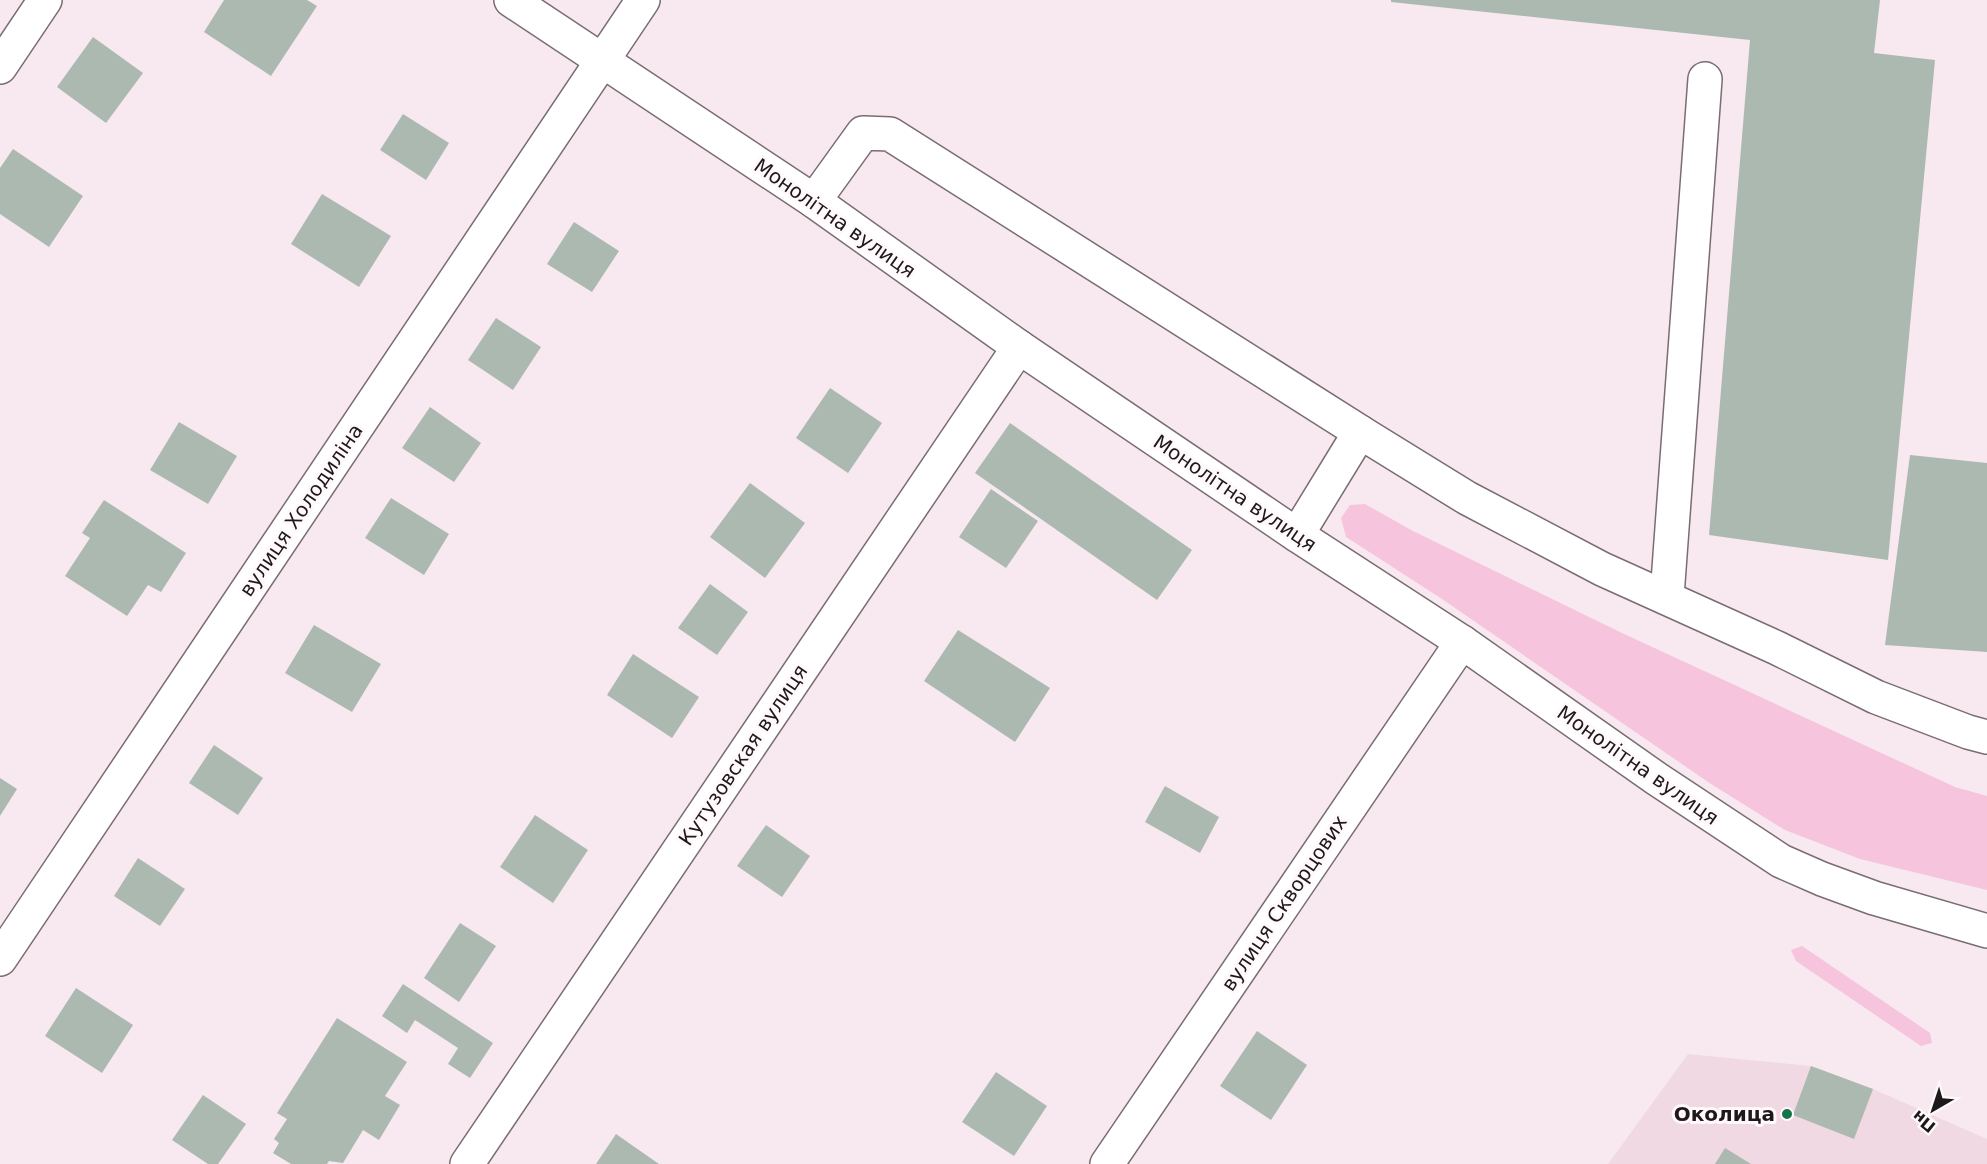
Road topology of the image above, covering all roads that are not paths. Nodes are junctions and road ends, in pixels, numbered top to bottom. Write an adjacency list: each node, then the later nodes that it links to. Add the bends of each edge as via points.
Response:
1 (45, 0): 5 (street)
2 (511, 0): 4 (street, Монолітна вулиця)
3 (643, 0): 4 (street, вулиця Холодиліна)
4 (602, 61): 7 (street, Монолітна вулиця); 15 (street, вулиця Холодиліна)
5 (0, 67)
6 (1705, 80): 11 (street)
7 (814, 201): 8 (street, Монолітна вулиця); 9 (street, via 863,133 890,134)
8 (1019, 347): 10 (street, Монолітна вулиця); 16 (street, Кутузовская вулиця)
9 (1360, 432): 10 (street); 11 (street, via 1467,498 1602,568)
10 (1297, 535): 12 (street, Монолітна вулиця)
11 (1667, 596): 13 (street, via 1876,697)
12 (1462, 642): 14 (street, Монолітна вулиця, via 1781,861 1874,898); 17 (street, вулиця Скворцових)
13 (1987, 737)
14 (1987, 932)
15 (0, 958)
16 (466, 1164)
17 (1107, 1164)

